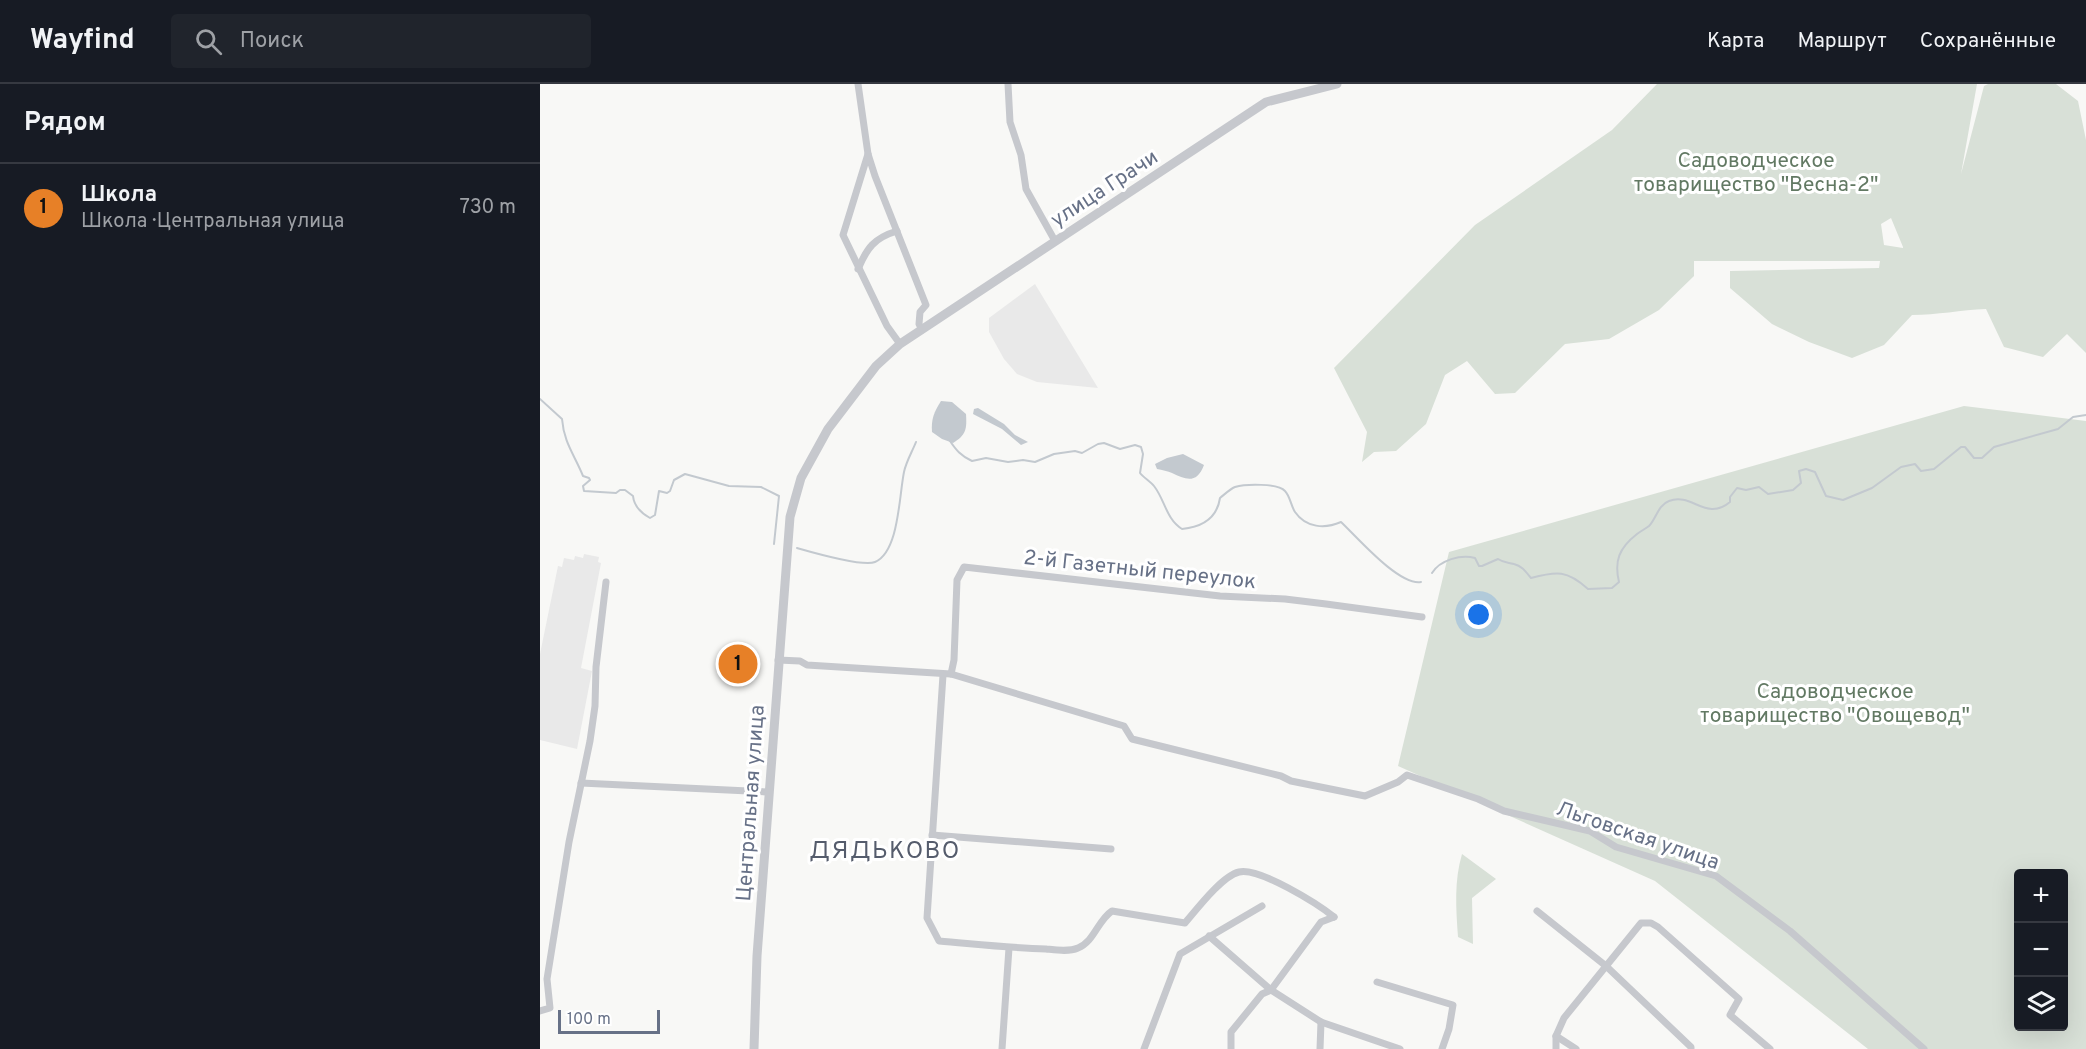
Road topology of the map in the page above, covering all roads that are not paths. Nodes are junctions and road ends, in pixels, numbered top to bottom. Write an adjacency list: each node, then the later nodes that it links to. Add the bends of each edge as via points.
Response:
1 (858, 84): 4 (street)
2 (1008, 84): 6 (street, via 1010,122 1021,155 1026,189)
3 (1337, 84): 6 (street, улица Грачи, via 1266,102)
4 (868, 154): 5 (street); 7 (street, via 843,235)
5 (897, 231): 7 (street, via 881,236); 8 (street, via 926,305 920,312)
6 (1055, 241): 8 (street, улица Грачи)
7 (858, 269): 9 (street)
8 (922, 330): 9 (street, улица Грачи)
9 (900, 344): 12 (street, Центральная улица, via 876,366 828,429 801,478 790,517)
10 (606, 582): 14 (street, via 591,741)
11 (1422, 617): 13 (street, 2-й Газетный переулок, via 964,567 957,580 954,660)
12 (778, 660): 13 (street); 15 (street, Центральная улица)
13 (947, 675): 16 (street); 39 (street, Льговская улица, via 1124,726 1132,739 1291,781 1365,796 1407,775 1504,812 1590,831 1616,848 1716,876 1790,931)
14 (581, 783): 15 (street); 25 (street, via 548,979 550,1008)
15 (769, 792): 28 (street, Центральная улица)
16 (932, 835): 17 (street); 21 (street, via 927,918 939,941)
17 (1111, 849)
18 (1262, 906): 20 (street)
19 (1537, 911): 22 (street)
20 (1209, 936): 24 (street); 30 (street, via 1180,954)
21 (1009, 948): 24 (street, via 1079,948 1091,939 1112,910 1185,922 1215,888 1237,872 1248,872 1290,889 1334,917 1320,922); 29 (street)
22 (1606, 966): 27 (street, via 1563,1018); 37 (street); 38 (street, via 1641,923 1651,923 1739,999 1730,1015)
23 (1377, 982): 34 (street, via 1453,1005)
24 (1271, 990): 26 (street); 31 (street, via 1262,994 1231,1032)
25 (540, 1011)
26 (1321, 1022): 32 (street); 33 (street)
27 (1556, 1036): 35 (street); 36 (street)
28 (754, 1049)
29 (1002, 1049)
30 (1144, 1049)
31 (1231, 1049)
32 (1320, 1049)
33 (1400, 1049)
34 (1442, 1049)
35 (1556, 1049)
36 (1576, 1049)
37 (1691, 1049)
38 (1770, 1049)
39 (1924, 1049)

